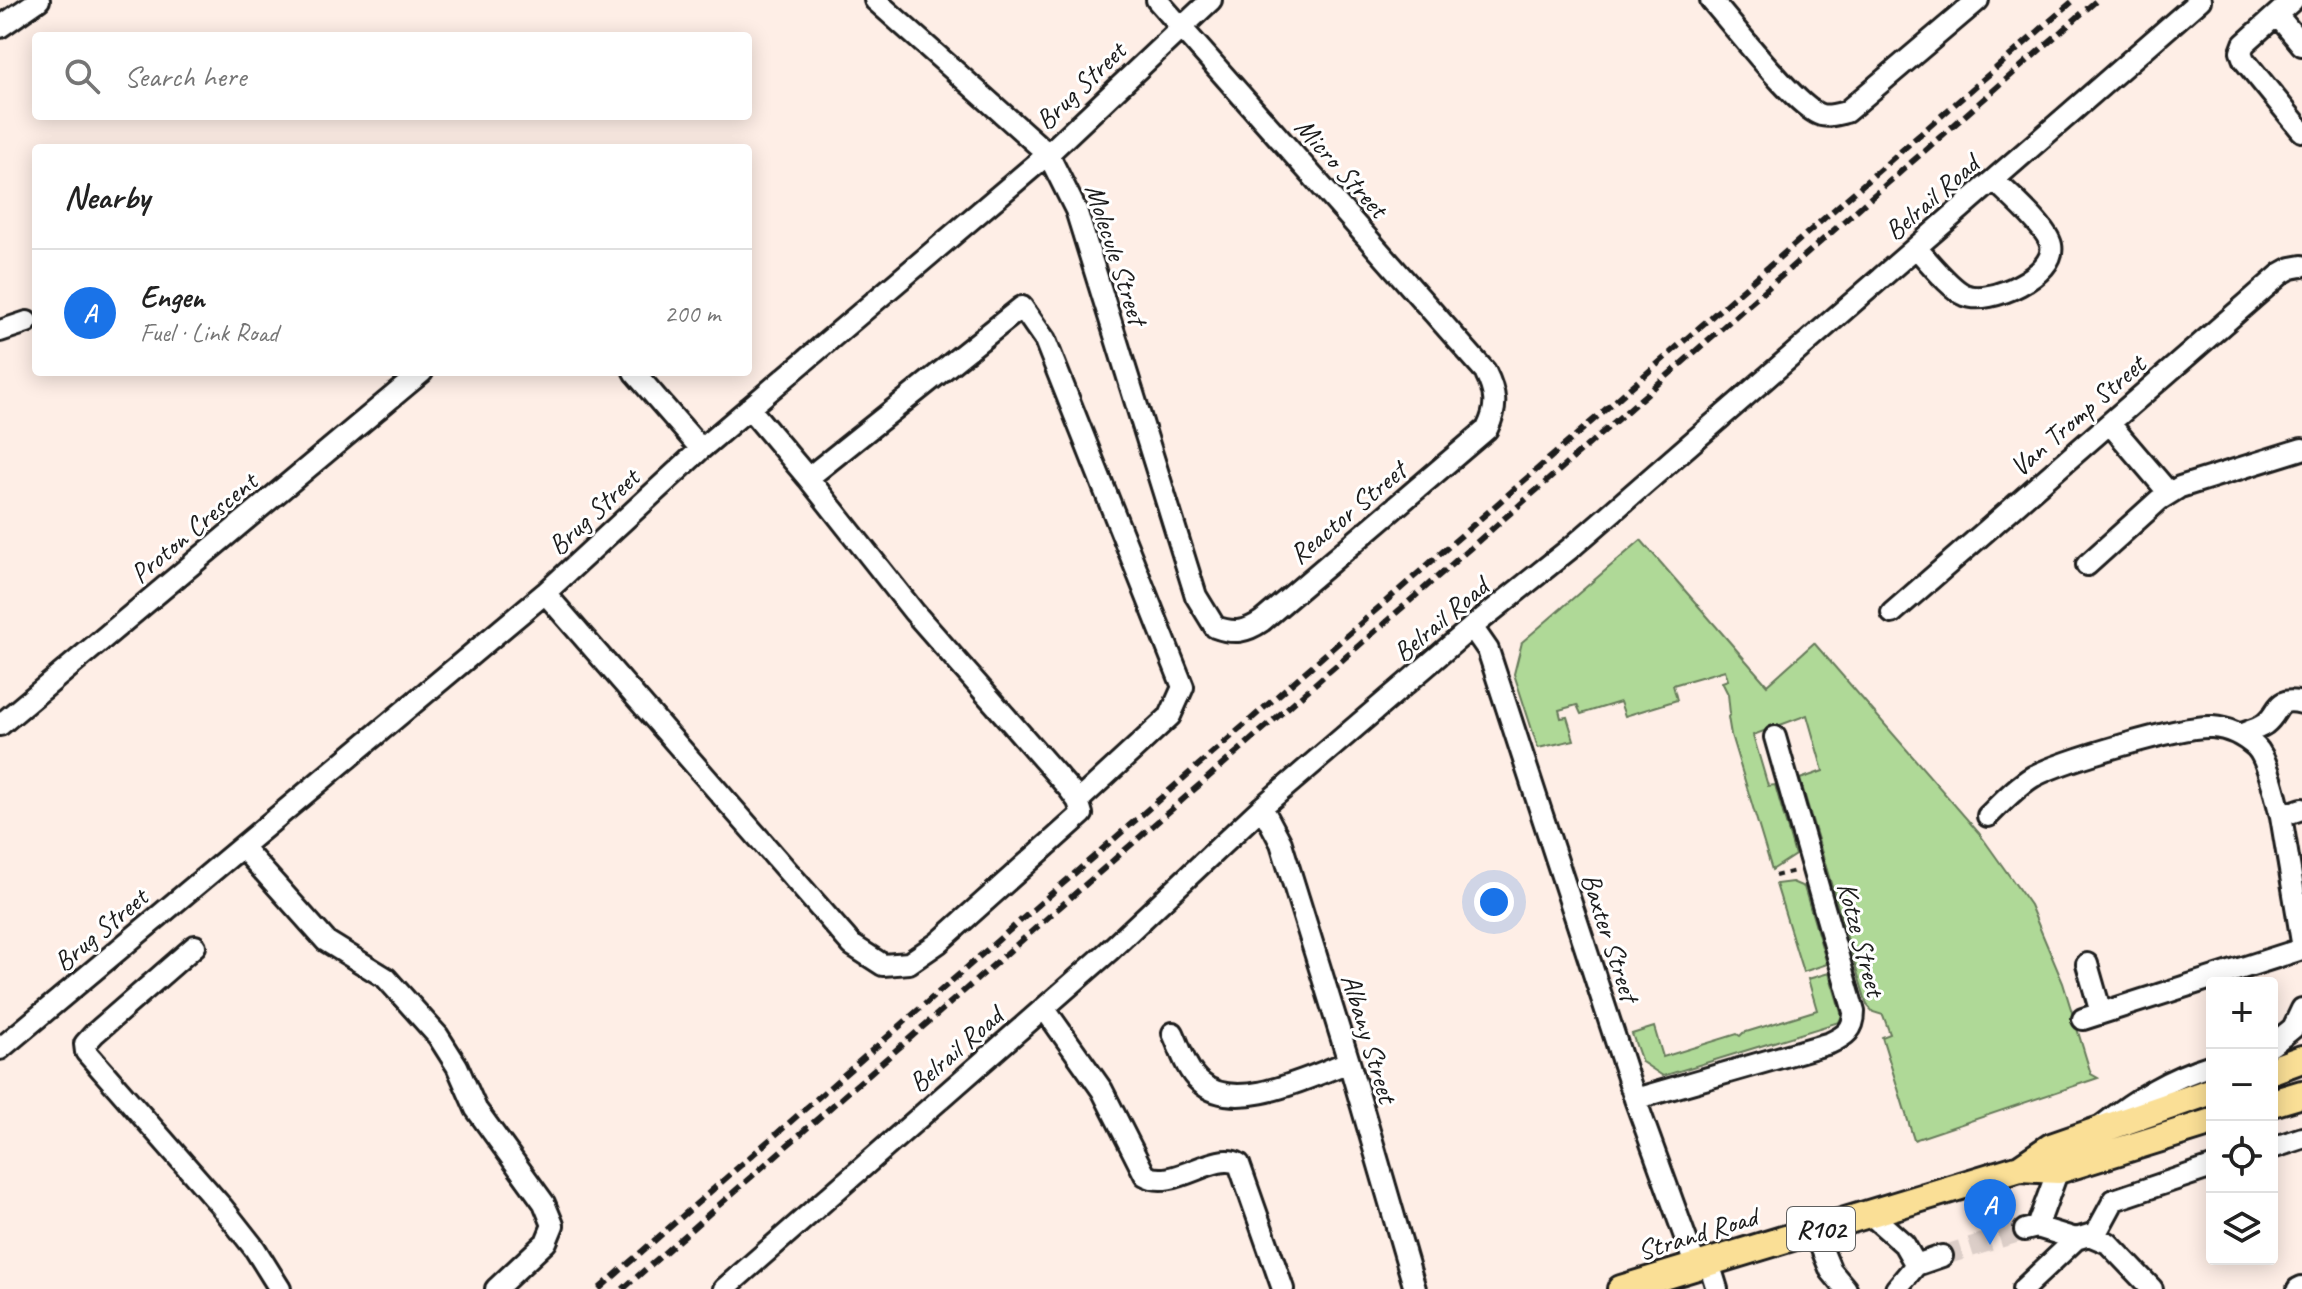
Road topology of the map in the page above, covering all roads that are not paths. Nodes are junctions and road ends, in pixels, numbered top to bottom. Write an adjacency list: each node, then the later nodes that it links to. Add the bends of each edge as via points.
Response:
1 (39, 0): 10 (street)
2 (875, 0): 14 (street, Molecule Street)
3 (1157, 0): 11 (street, Micro Street)
4 (1211, 0): 11 (street, Brug Street)
5 (1711, 0): 6 (street, via 1795,95 1822,115 1846,112)
6 (1978, 0)
7 (2200, 0): 15 (street, Belrail Road)
8 (2293, 0): 9 (street)
9 (2277, 15): 12 (street); 13 (street, via 2241,52)
10 (0, 27)
11 (1180, 27): 14 (street, Brug Street); 20 (street, Micro Street)
12 (2302, 45)
13 (2302, 131)
14 (1048, 154): 23 (street, Brug Street); 31 (street, Molecule Street, via 1076,210)
15 (1994, 180): 16 (street, Belrail Road); 16 (street, via 2048,236 2052,252 2041,267 2011,290 1972,297 1958,291)
16 (1916, 248): 33 (street, Belrail Road, via 1572,547)
17 (2302, 266): 24 (street, Van Tromp Street, via 2282,273)
18 (27, 322): 19 (street)
19 (0, 331)
20 (1485, 371): 31 (street, Reactor Street, via 1495,410 1487,429 1262,621 1240,632 1223,630 1209,621)
21 (417, 376): 35 (street, Proton Crescent)
22 (637, 376): 25 (street)
23 (749, 408): 25 (street, Brug Street); 27 (street)
24 (2110, 424): 28 (street); 32 (street, Van Tromp Street)
25 (701, 449): 30 (street, Brug Street)
26 (2302, 449): 28 (street)
27 (808, 478): 38 (street, via 914,612); 38 (street, via 1022,307 1045,340 1183,687 1170,716)
28 (2169, 493): 29 (street)
29 (2087, 565)
30 (545, 593): 38 (street, via 852,945 883,965 909,963 938,943 1082,814); 43 (street, Brug Street)
31 (1196, 596)
32 (1892, 613)
33 (1472, 627): 39 (street, Belrail Road); 61 (street, Baxter Street, via 1488,650)
34 (2302, 703): 36 (street, via 2290,700 2279,705 2266,724)
35 (0, 725)
36 (2239, 735): 41 (street, via 2201,727 2052,768 2014,790); 42 (street, via 2261,753)
37 (1775, 737): 61 (street, Kotze Street, via 1854,1012 1853,1026 1830,1043)
38 (1078, 801)
39 (1262, 807): 48 (street, Belrail Road); 54 (street, Albany Street, via 1281,843)
40 (2302, 809): 42 (street)
41 (1988, 816)
42 (2281, 816): 44 (street)
43 (242, 847): 52 (street, Brug Street); 77 (street, via 326,941 386,978 438,1036 476,1109 544,1203 553,1225 546,1242)
44 (2302, 942)
45 (195, 946): 76 (street, via 94,1034 85,1044 86,1052 222,1207)
46 (2302, 949): 47 (street, via 2092,1016)
47 (2087, 964)
48 (1044, 1008): 78 (street, Belrail Road); 79 (street, via 1102,1090 1145,1175 1159,1180 1228,1161 1239,1164)
49 (2302, 1009): 51 (street, via 2293,1028)
50 (1173, 1033): 54 (street, via 1194,1076 1226,1094 1267,1092)
51 (2278, 1040)
52 (0, 1049)
53 (2302, 1059): 56 (main road)
54 (1349, 1062): 80 (street, Albany Street)
55 (2206, 1067): 64 (street, via 2137,1098)
56 (2278, 1068)
57 (2302, 1075): 58 (main road)
58 (2278, 1082)
59 (2206, 1093): 64 (main road, Strand Road / R102)
60 (2302, 1094): 62 (main road)
61 (1635, 1099): 74 (street, Baxter Street)
62 (2278, 1101)
63 (2206, 1124): 69 (main road, Strand Road / R102)
64 (2091, 1134): 67 (main road, Strand Road / R102, via 2051,1147)
65 (2302, 1138): 66 (street)
66 (2278, 1146)
67 (2020, 1168): 69 (main road, Strand Road / R102); 70 (main road, Strand Road / R102)
68 (2206, 1169): 72 (street, via 2114,1200)
69 (2058, 1170): 72 (street, via 2031,1228)
70 (1870, 1214): 71 (main road, Strand Road / R102); 75 (street, via 1904,1244)
71 (1814, 1230): 74 (main road, Strand Road / R102); 83 (street, via 1831,1271)
72 (2086, 1237): 85 (street); 86 (street, via 2108,1243)
73 (1942, 1256): 75 (street)
74 (1702, 1265): 81 (main road, Strand Road / R102); 82 (street, Baxter Street)
75 (1916, 1265): 84 (street)
76 (280, 1289)
77 (496, 1289)
78 (724, 1289)
79 (1283, 1289)
80 (1415, 1289)
81 (1621, 1289)
82 (1717, 1289)
83 (1846, 1289)
84 (1896, 1289)
85 (2023, 1289)
86 (2152, 1289)

